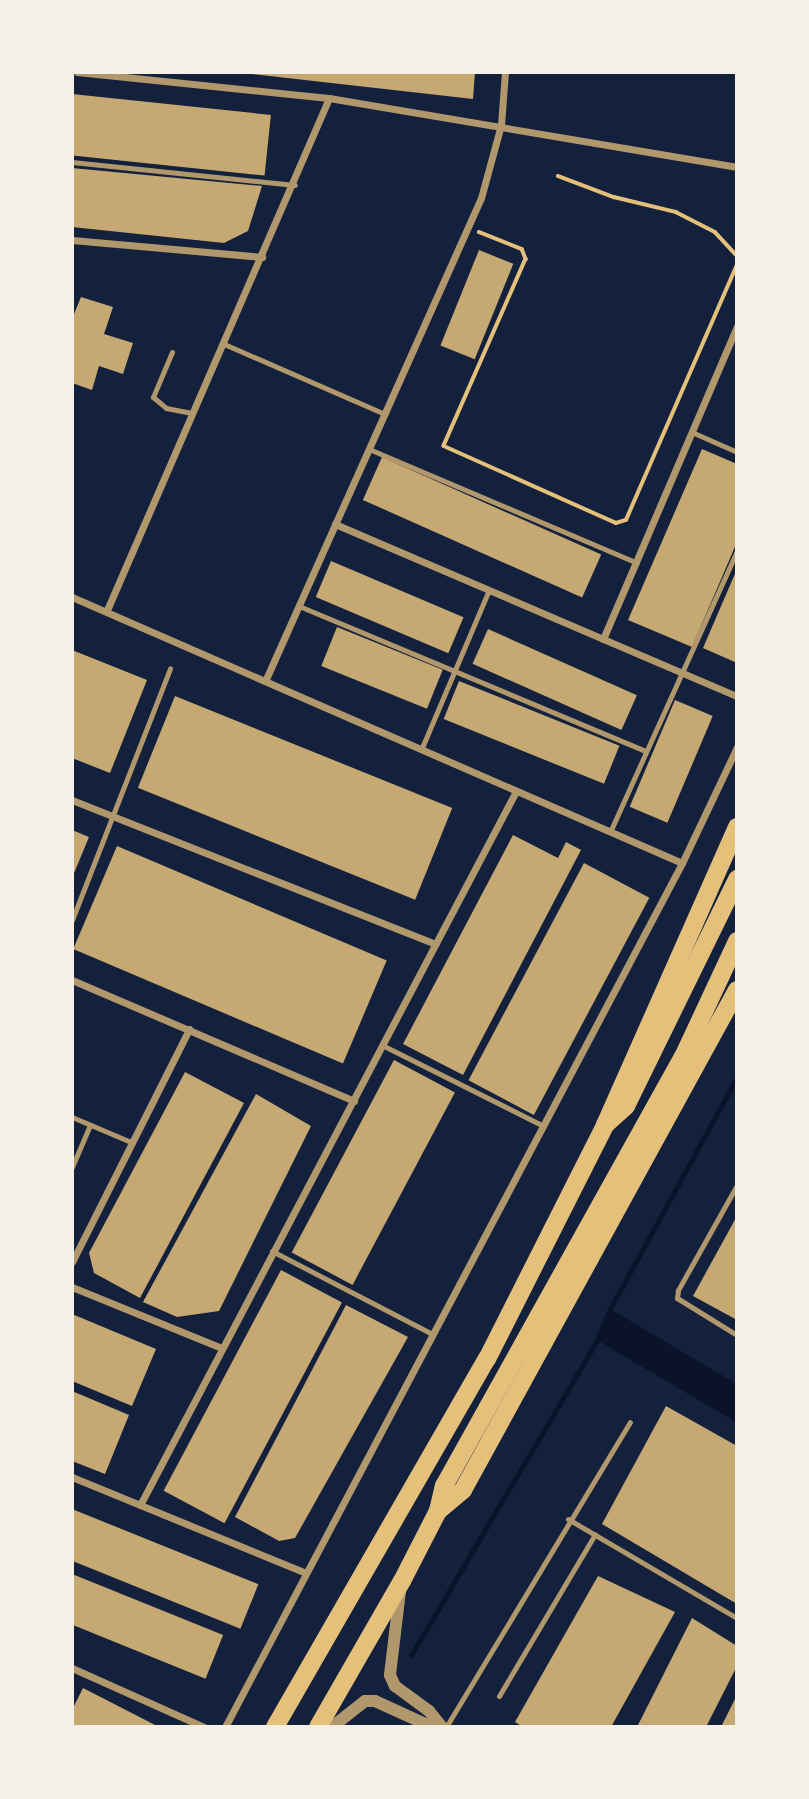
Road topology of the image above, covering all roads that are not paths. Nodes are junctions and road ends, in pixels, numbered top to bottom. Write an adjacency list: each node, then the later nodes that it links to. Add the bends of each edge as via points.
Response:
1 (76, 72): 3 (street)
2 (505, 72): 4 (street)
3 (329, 98): 4 (street); 7 (street)
4 (501, 125): 6 (street); 14 (street, via 494,162 468,227)
5 (72, 162): 7 (lane)
6 (737, 167)
7 (295, 185): 9 (street)
8 (72, 240): 9 (street)
9 (262, 257): 11 (street)
10 (737, 327): 15 (street)
11 (225, 344): 13 (street); 14 (lane)
12 (172, 352): 13 (lane, via 153,397 166,408)
13 (191, 413): 24 (street)
14 (385, 414): 16 (street)
15 (694, 433): 17 (lane); 20 (street)
16 (369, 449): 18 (street); 20 (lane)
17 (737, 452)
18 (335, 524): 21 (street); 23 (street)
19 (737, 551): 28 (lane)
20 (637, 564): 25 (street)
21 (489, 590): 25 (street); 27 (lane)
22 (72, 597): 24 (street)
23 (299, 606): 27 (lane); 29 (street)
24 (107, 610): 29 (street)
25 (603, 639): 28 (street)
26 (170, 668): 36 (lane)
27 (455, 671): 32 (lane); 33 (lane)
28 (681, 672): 30 (street); 33 (lane)
29 (266, 679): 32 (street)
30 (737, 696)
31 (737, 747): 39 (street)
32 (421, 750): 34 (street)
33 (644, 750): 38 (lane)
34 (515, 793): 38 (street); 43 (street)
35 (72, 800): 36 (street)
36 (112, 817): 41 (lane); 43 (street)
37 (737, 827): 51 (main road)
38 (610, 832): 39 (street)
39 (682, 863): 52 (street)
40 (737, 879): 51 (main road, via 626,1106)
41 (72, 920)
42 (737, 941): 65 (main road, via 683,1057 444,1486)
43 (435, 944): 47 (street)
44 (72, 980): 46 (street)
45 (737, 990): 65 (main road, via 463,1490)
46 (189, 1029): 48 (street); 53 (street)
47 (384, 1046): 48 (street); 52 (lane)
48 (354, 1101): 56 (street)
49 (72, 1117): 50 (lane)
50 (90, 1125): 53 (lane); 54 (lane)
51 (605, 1125): 75 (main road, via 487,1359)
52 (544, 1126): 59 (street)
53 (131, 1142): 57 (street)
54 (72, 1167)
55 (737, 1185): 60 (lane, via 677,1298)
56 (272, 1251): 59 (lane); 61 (street)
57 (72, 1262)
58 (72, 1287): 61 (street)
59 (432, 1334): 68 (street)
60 (737, 1335)
61 (219, 1347): 64 (street)
62 (630, 1422): 66 (lane)
63 (72, 1477): 64 (street)
64 (140, 1505): 68 (street)
65 (438, 1511): 69 (main road)
66 (568, 1519): 67 (lane); 79 (lane)
67 (596, 1534): 70 (lane); 72 (lane)
68 (304, 1572): 74 (street)
69 (402, 1581): 76 (main road); 79 (street, via 390,1675 395,1686)
70 (737, 1618)
71 (72, 1668): 73 (street)
72 (499, 1696)
73 (204, 1727)
74 (225, 1727)
75 (275, 1727)
76 (318, 1727)
77 (332, 1727): 78 (street, via 354,1707 375,1701)
78 (432, 1727)
79 (444, 1727)

